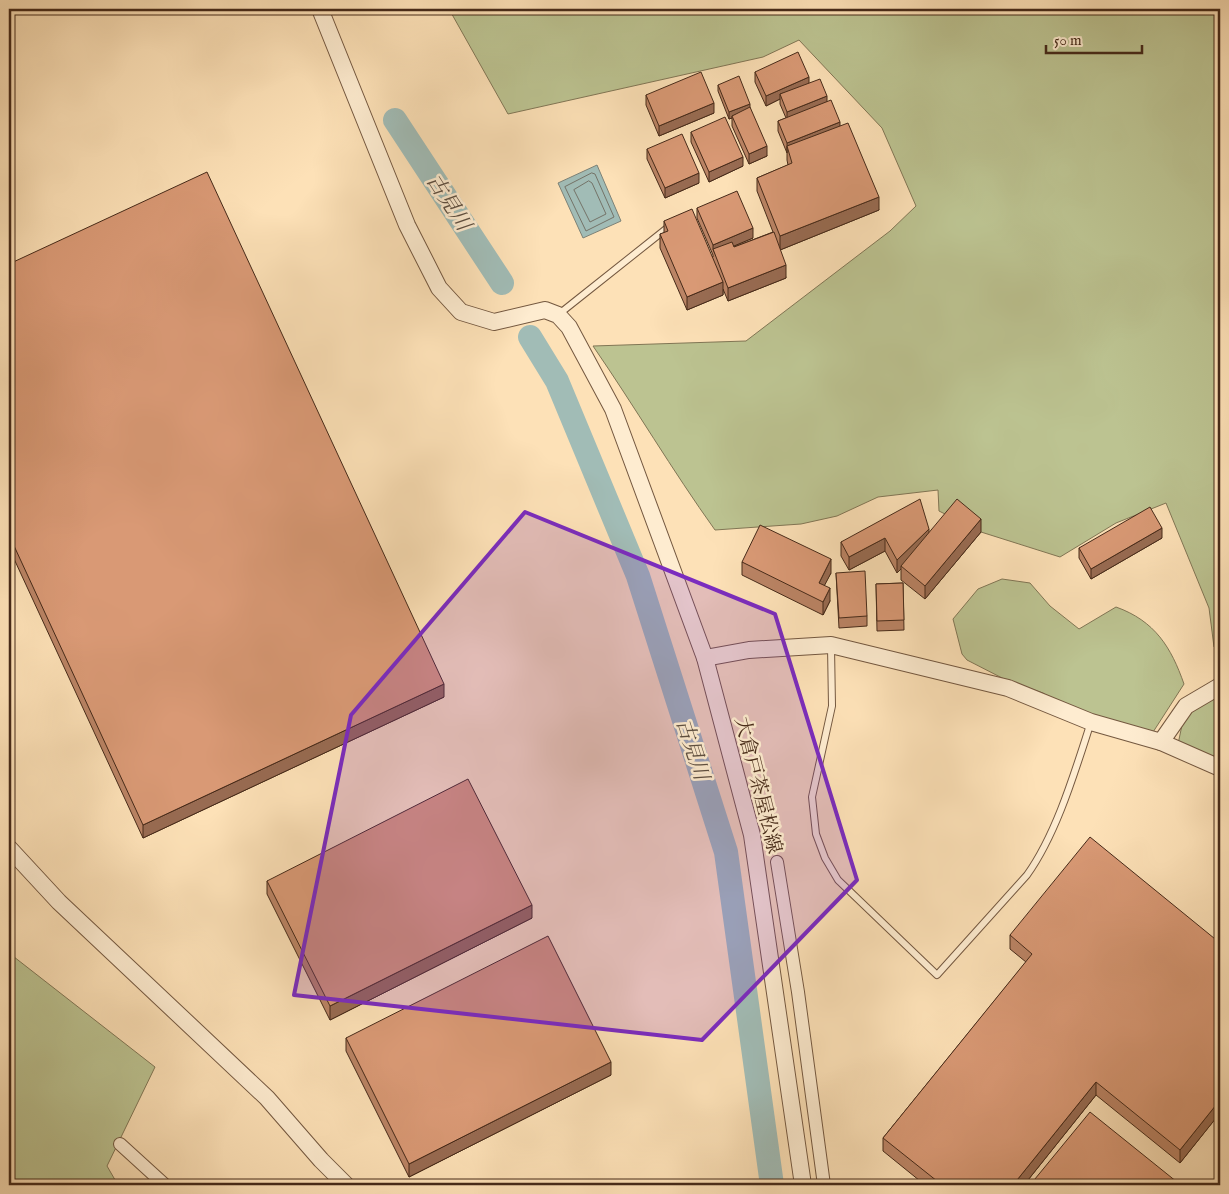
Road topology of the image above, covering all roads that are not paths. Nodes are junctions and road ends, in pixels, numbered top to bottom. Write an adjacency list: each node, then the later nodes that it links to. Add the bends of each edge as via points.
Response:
1 (320, 9): 3 (street, via 407,225 439,288 461,312 494,322 545,310)
2 (680, 221): 3 (lane)
3 (558, 315): 5 (street, 大倉戸茶屋松線, via 569,327 613,410)
4 (831, 645): 5 (street, via 749,650); 7 (street, via 1008,688); 7 (lane, via 832,706 812,797 816,834 838,880 937,975 1038,860 1074,776)
5 (705, 658): 15 (street, 大倉戸茶屋松線, via 752,835)
6 (1220, 686): 8 (street, via 1186,706)
7 (1091, 722): 8 (street)
8 (1161, 742): 9 (street)
9 (1220, 768)
10 (9, 848): 14 (street, via 58,902 267,1098)
11 (777, 862): 16 (street)
12 (120, 1144): 13 (street)
13 (165, 1185)
14 (346, 1185)
15 (803, 1185)
16 (824, 1185)

